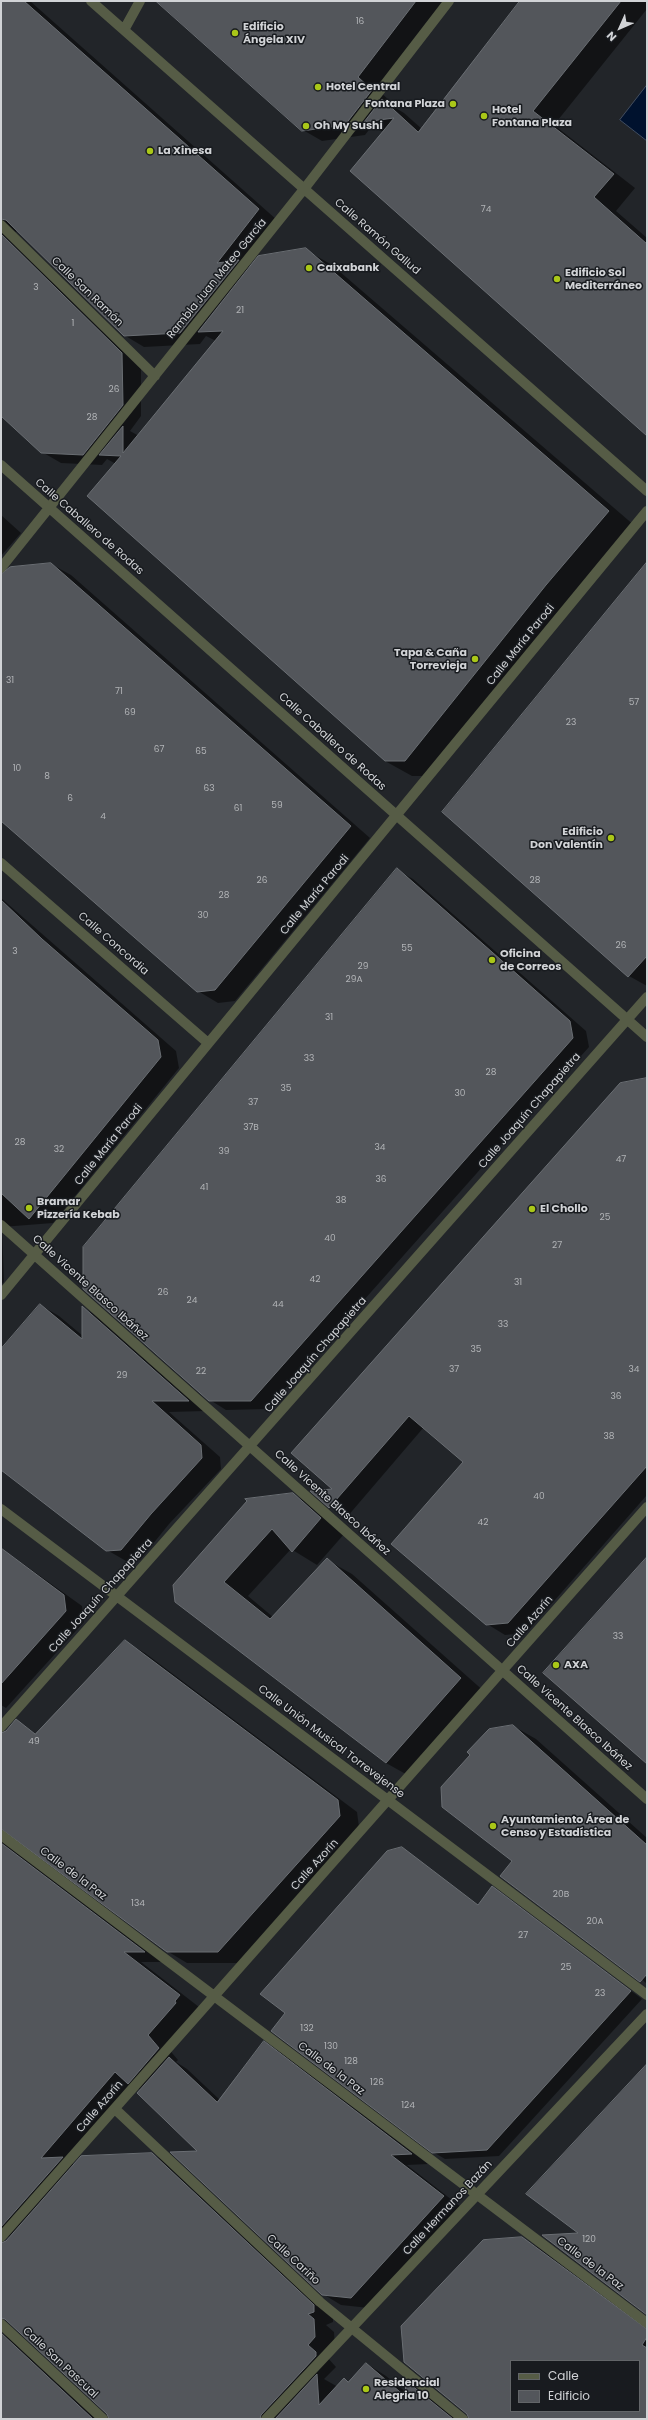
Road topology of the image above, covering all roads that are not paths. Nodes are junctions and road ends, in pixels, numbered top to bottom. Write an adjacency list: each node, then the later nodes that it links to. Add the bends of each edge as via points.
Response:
1 (91, 1): 4 (street, Calle Ramón Gallud)
2 (140, 1): 4 (street)
3 (449, 1): 5 (street, Rambla Juan Mateo García)
4 (124, 30): 5 (street, Calle Ramón Gallud)
5 (304, 189): 7 (street, Rambla Juan Mateo García); 9 (street, Calle Ramón Gallud)
6 (1, 225): 7 (street, Calle San Ramón)
7 (155, 376): 10 (street, Rambla Juan Mateo García)
8 (1, 465): 10 (street, Calle Caballero de Rodas)
9 (647, 491)
10 (51, 508): 12 (street, Rambla Juan Mateo García); 13 (street, Calle Caballero de Rodas)
11 (647, 511): 13 (street, Calle María Parodi)
12 (1, 568)
13 (396, 815): 16 (street, Calle Caballero de Rodas); 18 (street, Calle María Parodi)
14 (1, 863): 18 (street, Calle Concordia)
15 (647, 997): 16 (street, Calle Joaquín Chapapietra)
16 (627, 1019): 17 (street, Calle Caballero de Rodas); 22 (street, Calle Joaquín Chapapietra)
17 (647, 1037)
18 (208, 1043): 20 (street, Calle María Parodi)
19 (1, 1225): 20 (street, Calle Vicente Blasco Ibáñez)
20 (35, 1254): 21 (street, Calle María Parodi); 22 (street, Calle Vicente Blasco Ibáñez)
21 (1, 1295)
22 (251, 1447): 25 (street, Calle Joaquín Chapapietra); 26 (street, Calle Vicente Blasco Ibáñez)
23 (647, 1507): 26 (street, Calle Azorín)
24 (1, 1508): 25 (street, Calle Unión Musical Torrevejense)
25 (117, 1595): 27 (street, Calle Joaquín Chapapietra); 29 (street, Calle Unión Musical Torrevejense)
26 (502, 1671): 28 (street, Calle Vicente Blasco Ibáñez); 29 (street, Calle Azorín)
27 (1, 1727)
28 (647, 1799)
29 (388, 1800): 31 (street, Calle Unión Musical Torrevejense); 32 (street, Calle Azorín)
30 (1, 1835): 32 (street, Calle de la Paz)
31 (647, 1995)
32 (214, 1996): 34 (street, Calle Azorín); 35 (street, Calle de la Paz)
33 (647, 2014): 35 (street, Calle Hermanos Bazán)
34 (115, 2109): 36 (street, Calle Azorín); 39 (street, Calle Cariño)
35 (477, 2195): 37 (street, Calle de la Paz); 39 (street, Calle Hermanos Bazán)
36 (1, 2237)
37 (647, 2323)
38 (1, 2324): 40 (street, Calle San Pascual)
39 (351, 2328): 41 (street, Calle Hermanos Bazán); 42 (street, Calle Cariño)
40 (103, 2419)
41 (266, 2419)
42 (463, 2419)

